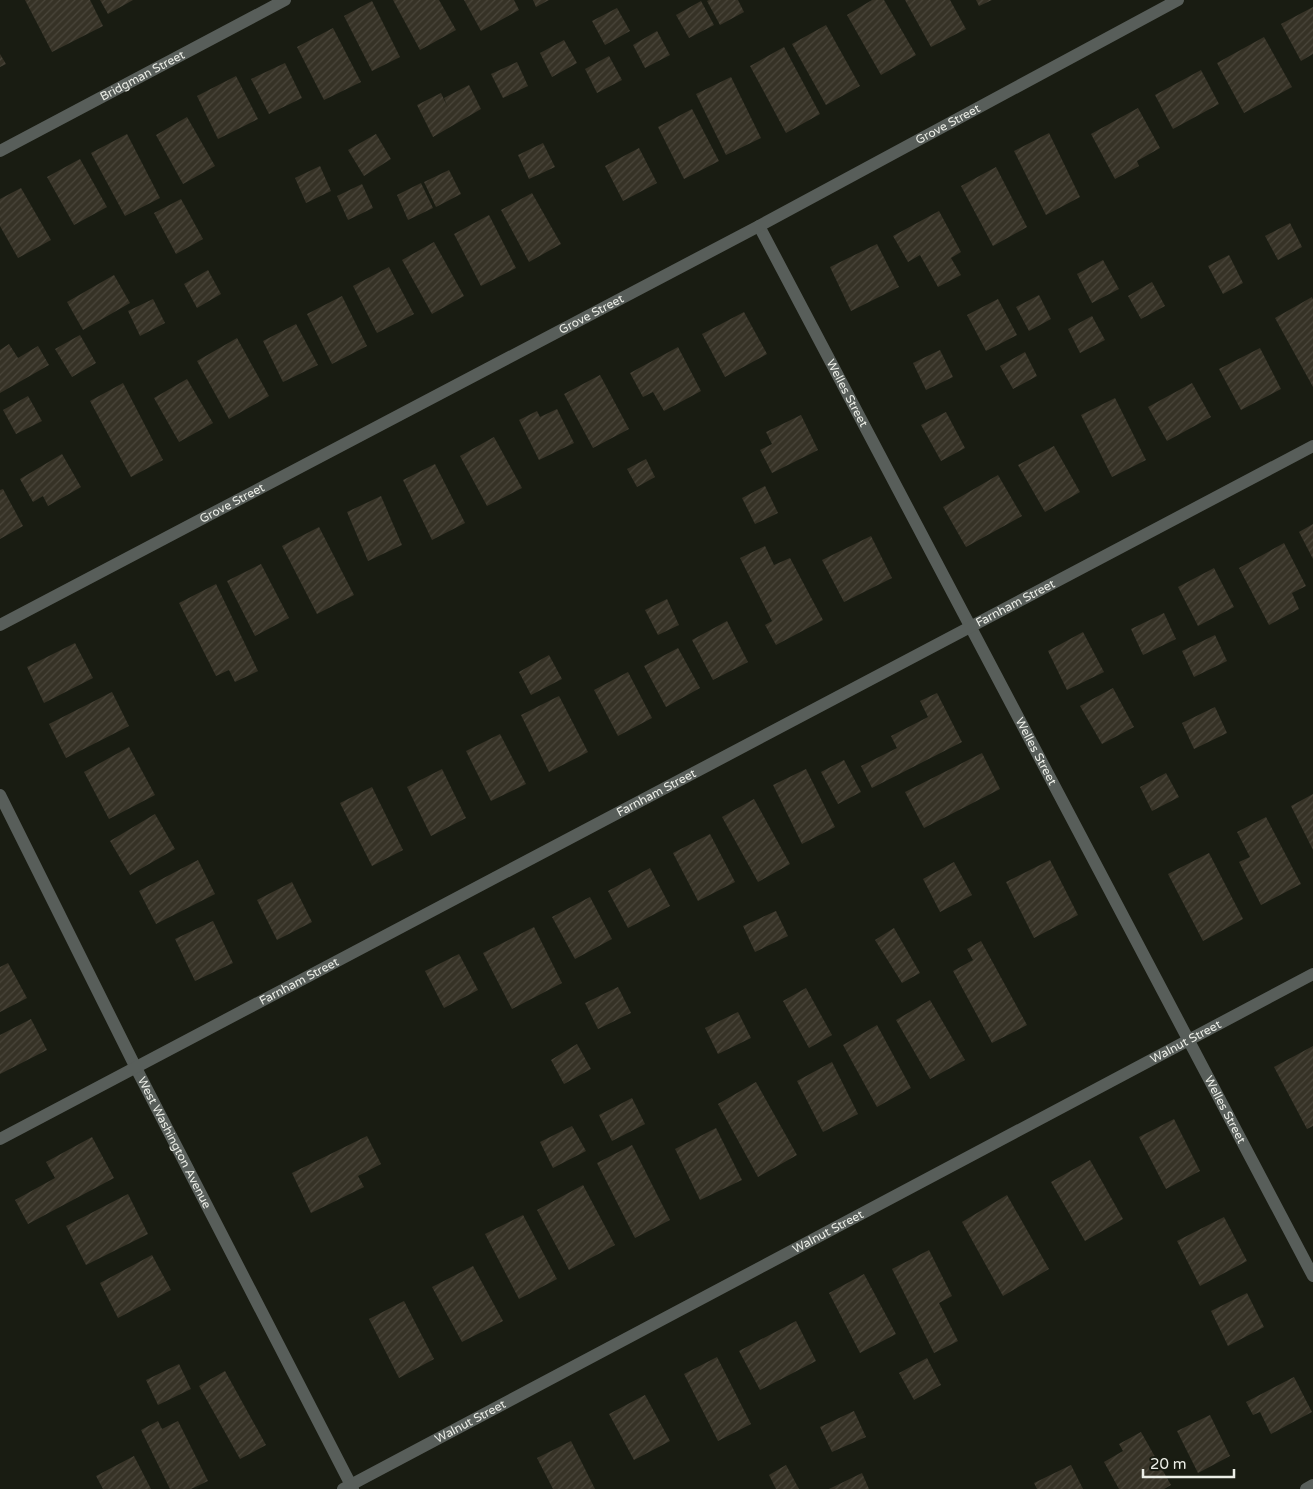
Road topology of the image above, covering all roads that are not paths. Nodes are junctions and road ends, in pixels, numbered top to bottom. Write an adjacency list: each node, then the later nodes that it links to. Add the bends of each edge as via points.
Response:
1 (285, 0): 3 (street, Bridgman Street)
2 (1178, 0): 4 (street, Grove Street)
3 (0, 151)
4 (759, 226): 6 (street, Grove Street); 7 (street, Welles Street)
5 (1313, 446): 7 (street, Farnham Street)
6 (0, 625)
7 (970, 626): 10 (street, Welles Street); 11 (street, Farnham Street)
8 (0, 795): 11 (street, West Washington Avenue)
9 (1313, 974): 10 (street, Walnut Street)
10 (1188, 1041): 13 (street, Welles Street); 15 (street, Walnut Street)
11 (136, 1068): 12 (street, Farnham Street); 15 (street, West Washington Avenue)
12 (0, 1138)
13 (1313, 1276)
14 (1313, 1485): 16 (street)
15 (349, 1488)
16 (1306, 1489)

